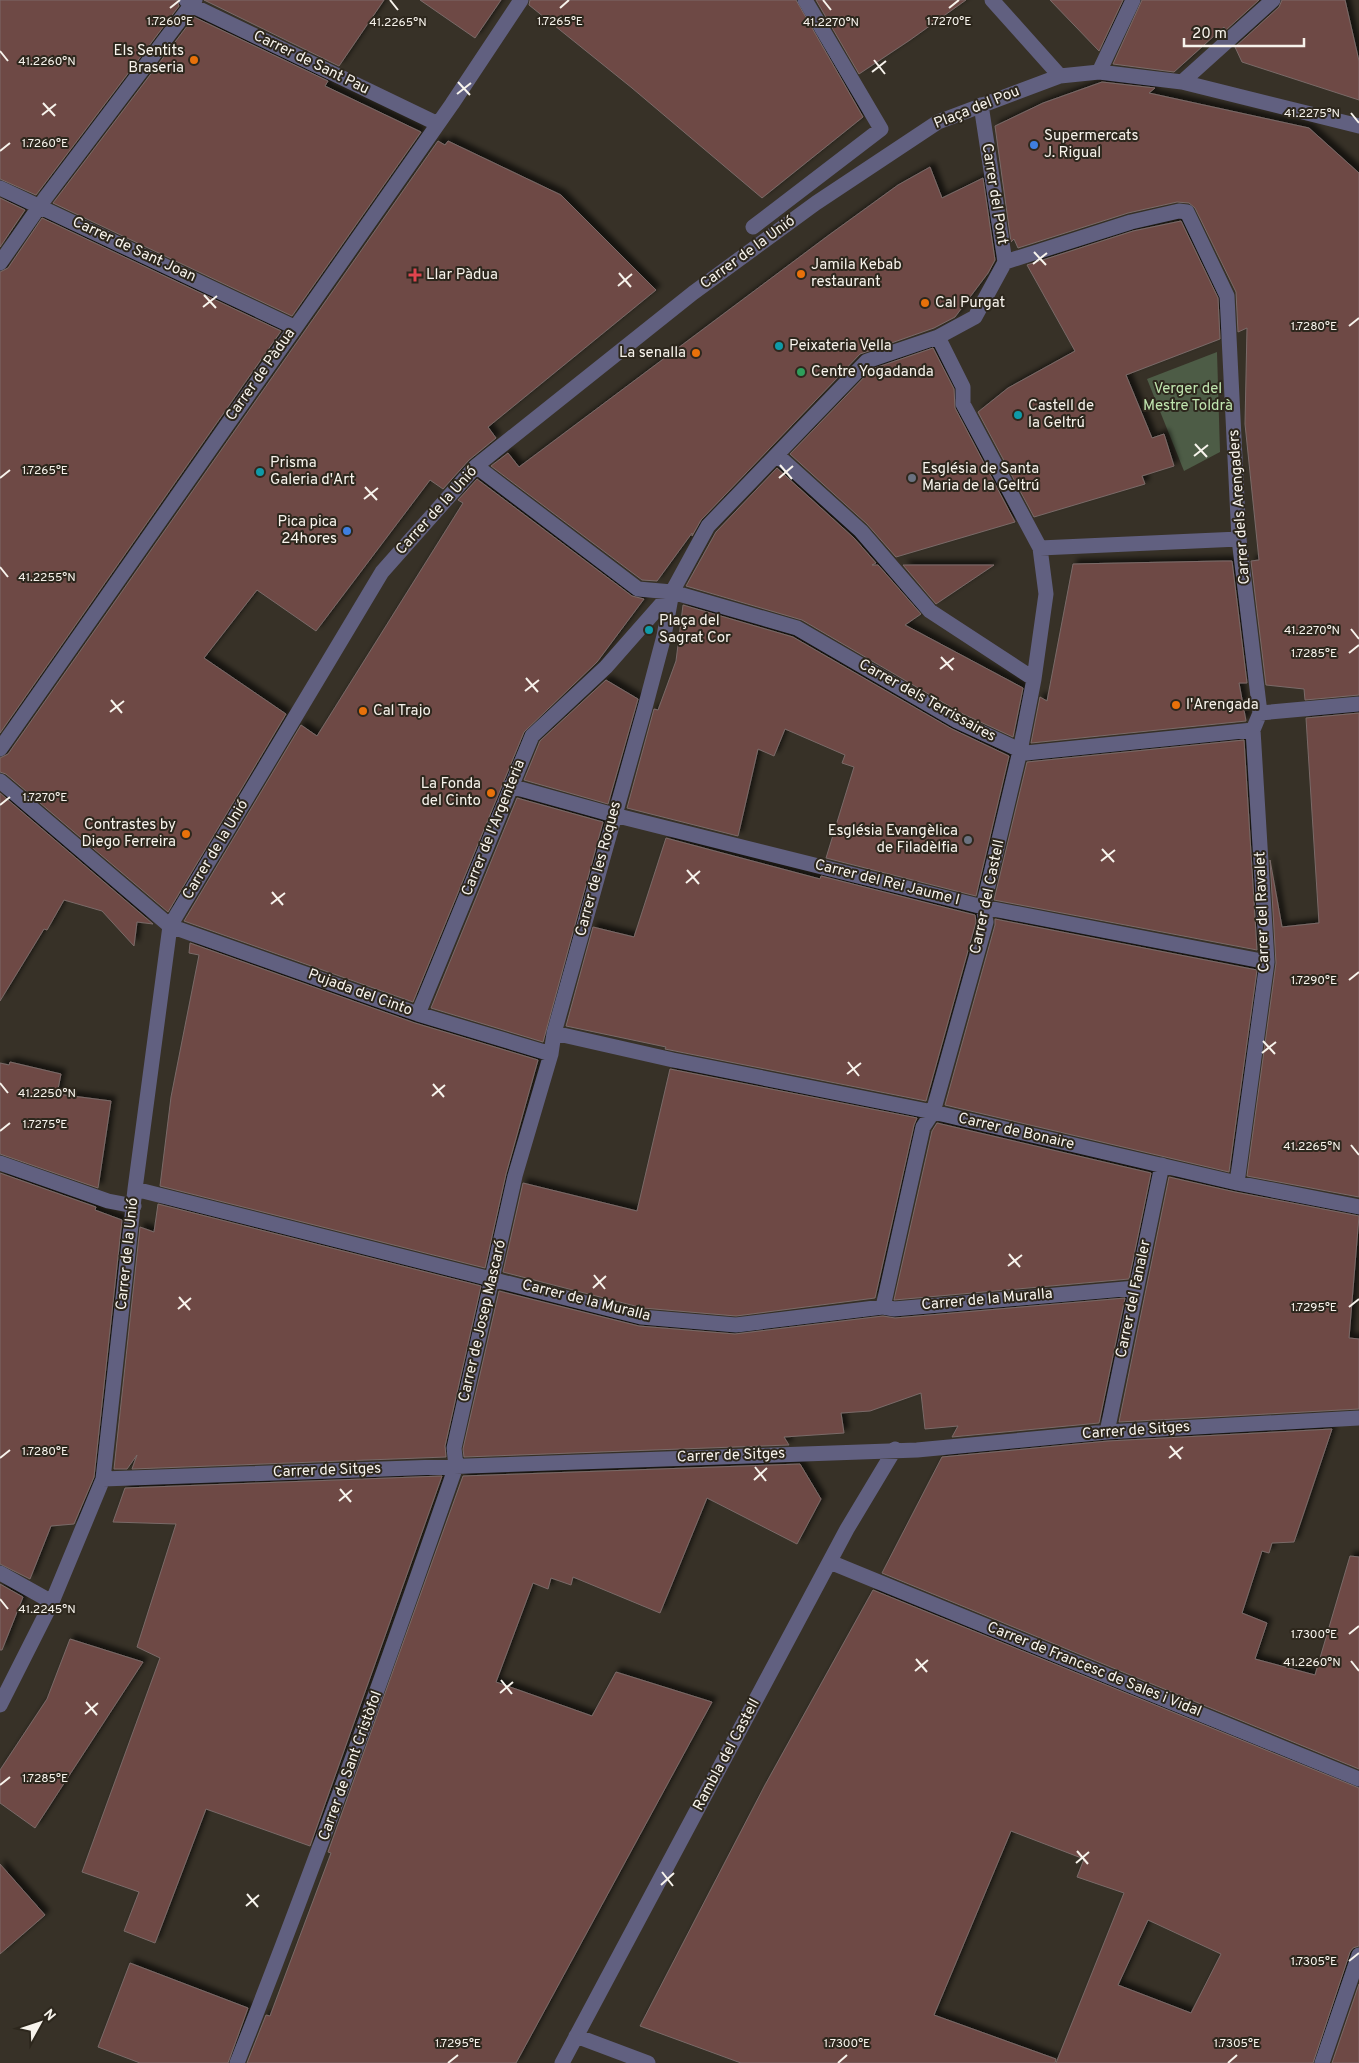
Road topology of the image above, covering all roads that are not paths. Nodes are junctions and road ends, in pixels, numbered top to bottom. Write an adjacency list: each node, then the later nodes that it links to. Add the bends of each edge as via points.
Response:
1 (522, 0): 11 (street, Carrer de Pàdua)
2 (805, 0): 16 (street, via 881,129)
3 (992, 0): 8 (street)
4 (1132, 0): 7 (street)
5 (1273, 0): 9 (street)
6 (191, 2): 11 (street, Carrer de Sant Pau); 15 (street)
7 (1099, 72): 8 (street, Plaça del Pou); 9 (street, Plaça del Pou)
8 (1060, 76): 10 (street, Plaça del Pou)
9 (1182, 82): 12 (street, Plaça del Pou)
10 (981, 105): 14 (street, Plaça del Pou, via 938,122); 17 (street, Carrer del Pont)
11 (438, 124): 19 (street, Carrer de Pàdua)
12 (1359, 126)
13 (0, 188): 15 (street, Carrer de Sant Joan)
14 (816, 203): 22 (street, Carrer de la Unió, via 693,293)
15 (40, 207): 18 (street); 19 (street, Carrer de Sant Joan)
16 (753, 228)
17 (1004, 262): 20 (street, Carrer del Pont, via 975,317); 23 (street, Carrer dels Arengaders, via 1131,222 1187,212 1227,296)
18 (0, 263)
19 (294, 327): 30 (street, Carrer de Pàdua)
20 (938, 337): 21 (street, Carrer del Pont, via 867,361); 24 (street, via 963,387 963,404)
21 (777, 455): 25 (street, Carrer del Pont, via 708,526); 26 (street, via 862,531 930,611)
22 (476, 466): 25 (street, Carrer dels Terrissaires, via 638,589); 36 (street, Carrer de la Unió, via 382,572)
23 (1239, 540): 24 (street); 28 (street, Carrer dels Arengaders)
24 (1040, 548): 26 (street, Carrer del Castell, via 1046,594)
25 (672, 592): 31 (street, Carrer dels Terrissaires, via 797,628 957,721); 33 (street, Carrer de l'Argenteria, via 606,667 532,736); 34 (street, Carrer de les Roques, via 664,636)
26 (1034, 679): 31 (street, Carrer del Castell)
27 (1359, 704): 28 (street)
28 (1260, 713): 29 (street, Carrer dels Arengaders)
29 (1253, 730): 31 (street, Carrer dels Terrissaires, via 1026,753); 37 (street, Carrer del Ravalet)
30 (0, 749)
31 (1020, 751): 35 (street, Carrer del Castell)
32 (0, 780): 36 (street)
33 (510, 786): 34 (street, Carrer del Rei Jaume I); 38 (street, Carrer de l'Argenteria)
34 (614, 815): 35 (street, Carrer del Rei Jaume I); 39 (street, Carrer de les Roques)
35 (983, 907): 37 (street, Carrer del Rei Jaume I); 41 (street, Carrer del Castell, via 986,922)
36 (170, 926): 38 (street, Pujada del Cinto); 45 (street, Carrer de la Unió)
37 (1267, 962): 44 (street, Carrer del Ravalet)
38 (418, 1014): 40 (street, Pujada del Cinto)
39 (554, 1034): 40 (street, Carrer de les Roques); 41 (street, Carrer de Bonaire)
40 (551, 1054): 48 (street, Carrer de Josep Mascaró, via 515,1176)
41 (932, 1112): 43 (street, Carrer de Bonaire); 50 (street, Carrer del Castell, via 923,1127)
42 (0, 1163): 46 (street, via 108,1201)
43 (1162, 1166): 44 (street, Carrer de Bonaire); 49 (street, Carrer del Fanaler)
44 (1237, 1183): 47 (street, Carrer de Bonaire)
45 (136, 1189): 46 (street, Carrer de la Unió); 48 (street, Carrer de la Muralla)
46 (134, 1206): 55 (street, Carrer de la Unió)
47 (1359, 1207)
48 (492, 1278): 50 (street, Carrer de la Muralla, via 641,1317 736,1326); 54 (street, Carrer de Josep Mascaró, via 454,1448)
49 (1136, 1288): 50 (street, Carrer de la Muralla); 52 (street, Carrer del Fanaler)
50 (884, 1308)
51 (1359, 1418): 52 (street, Carrer de Sitges)
52 (1107, 1432): 53 (street, Carrer de Sitges, via 917,1450)
53 (895, 1449): 54 (street, Carrer de Sitges); 56 (street, Rambla del Castell)
54 (456, 1466): 55 (street, Carrer de Sitges); 63 (street, Carrer de Sant Cristòfol, via 378,1692)
55 (103, 1478): 58 (street, Carrer de la Unió)
56 (830, 1562): 60 (street, Carrer de Francesc de Sales i Vidal); 62 (street, Rambla del Castell)
57 (0, 1573): 58 (street)
58 (52, 1602): 59 (street, Carrer de la Unió)
59 (0, 1705)
60 (1359, 1779)
61 (1359, 1955): 66 (street)
62 (576, 2036): 64 (street, Rambla del Castell); 65 (street)
63 (238, 2063)
64 (562, 2063)
65 (648, 2063)
66 (1322, 2063)

